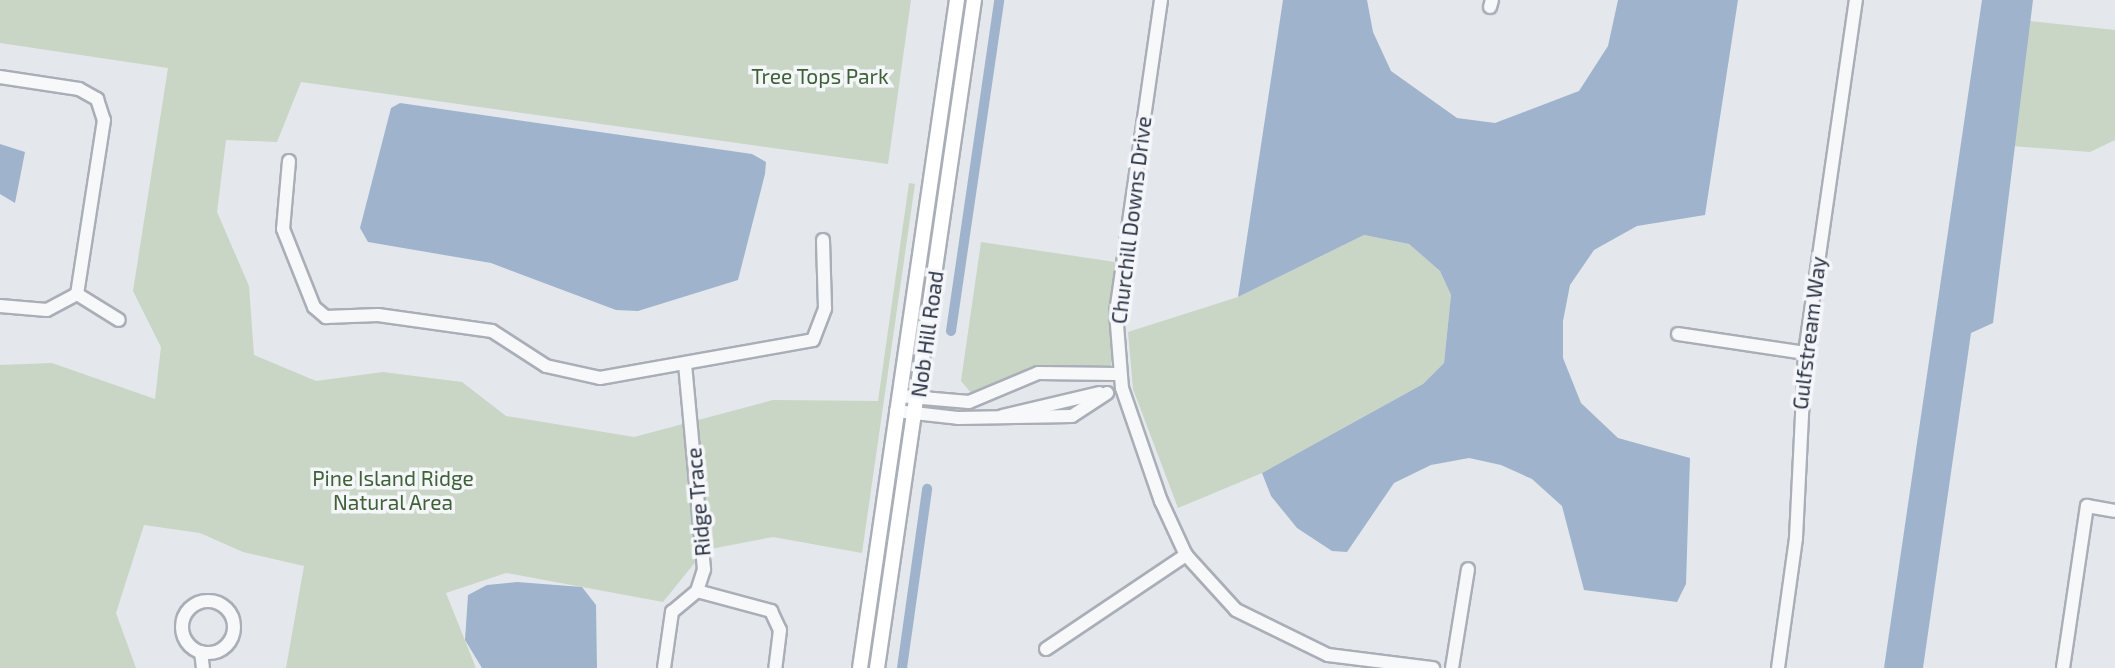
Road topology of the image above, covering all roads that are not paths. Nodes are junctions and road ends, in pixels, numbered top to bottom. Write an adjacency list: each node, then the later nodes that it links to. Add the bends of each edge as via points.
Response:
1 (957, 0): 18 (main road, Nob Hill Road)
2 (974, 0): 19 (main road, Nob Hill Road)
3 (1161, 0): 14 (street, Churchill Downs Drive, via 1116,312)
4 (1856, 0): 12 (street, Gulfstream Way)
5 (0, 77): 8 (street, via 79,89 97,99 104,121)
6 (289, 161): 13 (street, via 283,229 314,307 326,317 378,315 492,331 546,366 600,378)
7 (822, 240): 13 (street, via 825,307 813,340)
8 (77, 294): 9 (street, via 47,310); 10 (street)
9 (0, 306)
10 (118, 320)
11 (1678, 334): 12 (street)
12 (1805, 353): 33 (street, Gulfstream Way, via 1796,538)
13 (685, 365): 23 (street, Ridge Trace, via 705,550)
14 (1118, 373): 15 (street); 16 (street, Churchill Downs Drive)
15 (1073, 374): 17 (street); 19 (street, via 1038,373 969,402)
16 (1122, 388): 17 (street); 21 (street, Churchill Downs Drive)
17 (1090, 400): 19 (street, via 1072,416 1002,416)
18 (897, 403): 19 (street); 29 (main road, Nob Hill Road)
19 (916, 406): 30 (main road, Nob Hill Road)
20 (2115, 511): 34 (street, via 2087,506)
21 (1186, 555): 24 (street); 31 (street, via 1236,610 1282,638 1328,655)
22 (1468, 569): 32 (street)
23 (697, 591): 27 (street, via 673,612); 28 (street, via 771,611 780,630)
24 (1046, 649)
25 (201, 652): 25 (street, via 184,637 183,621 191,607 214,602 233,619 232,637 220,650); 26 (street)
26 (203, 668)
27 (663, 668)
28 (775, 668)
29 (860, 668)
30 (877, 668)
31 (1433, 668)
32 (1452, 668)
33 (1778, 668)
34 (2063, 668)

